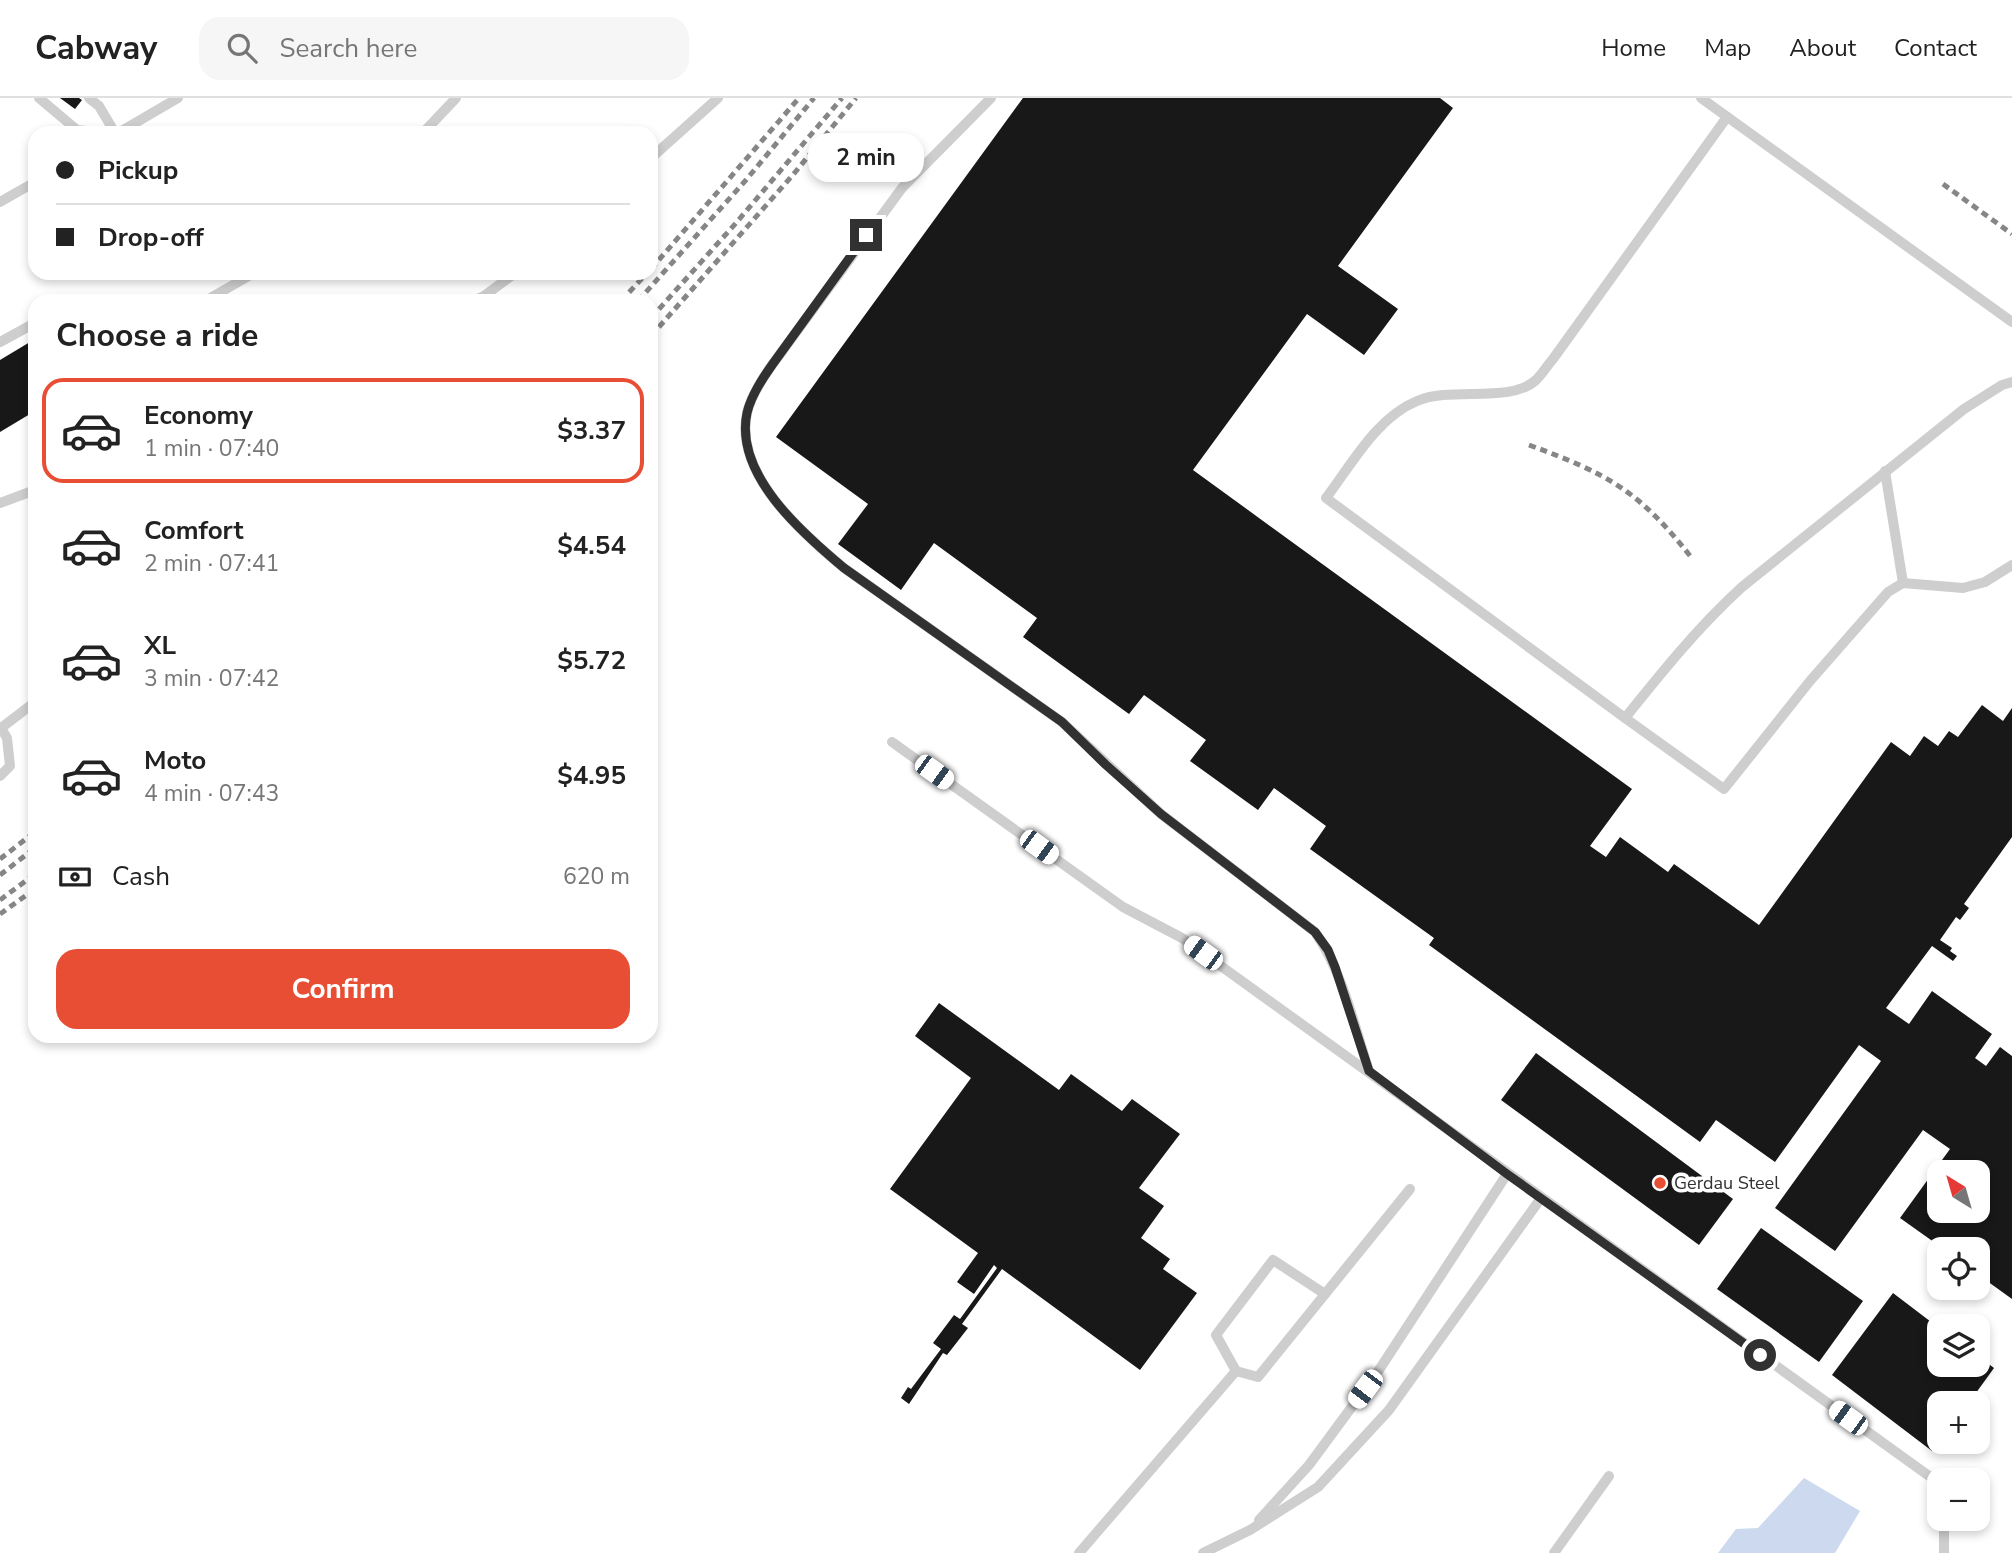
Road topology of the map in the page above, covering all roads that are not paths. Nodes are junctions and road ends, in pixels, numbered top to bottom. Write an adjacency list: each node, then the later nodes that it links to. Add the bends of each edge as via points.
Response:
1 (39, 98): 9 (lane)
2 (89, 98): 10 (lane)
3 (178, 98): 11 (lane)
4 (456, 98): 12 (lane)
5 (718, 98): 13 (lane)
6 (991, 98): 33 (lane, via 902,188 772,365 747,412 749,457 778,503 822,550 1062,722 1161,814 1315,932 1335,967)
7 (1701, 98): 8 (lane)
8 (1727, 117): 20 (lane); 30 (lane, via 1535,381 1507,393 1470,392 1415,401 1377,430 1326,498)
9 (72, 126)
10 (112, 126)
11 (128, 126)
12 (430, 126)
13 (658, 152)
14 (28, 185): 15 (lane)
15 (0, 202)
16 (242, 280): 18 (lane)
17 (505, 280): 19 (lane)
18 (217, 294)
19 (488, 294)
20 (2012, 322)
21 (28, 327): 22 (lane)
22 (0, 342)
23 (2012, 382): 24 (lane, via 1964,409)
24 (1885, 471): 28 (lane); 30 (lane, via 1724,603)
25 (28, 493): 26 (lane)
26 (0, 503)
27 (2012, 565): 28 (lane, via 1985,582 1963,587)
28 (1903, 583): 30 (lane, via 1888,592 1810,681 1724,789)
29 (28, 707): 32 (lane, via 1,728 7,738 10,766)
30 (1625, 718)
31 (892, 742): 33 (lane, via 1123,907 1182,938)
32 (0, 776)
33 (1369, 1071): 34 (lane)
34 (1507, 1174): 36 (lane); 41 (lane, via 1379,1370 1308,1465)
35 (1409, 1189): 37 (lane)
36 (1541, 1198): 39 (lane); 41 (lane, via 1389,1410 1318,1487)
37 (1325, 1294): 38 (lane, via 1258,1377); 38 (lane, via 1273,1260 1216,1335)
38 (1236, 1371): 43 (lane)
39 (1927, 1475)
40 (1609, 1476): 45 (lane)
41 (1250, 1530): 44 (lane)
42 (1944, 1531): 46 (lane)
43 (1079, 1553)
44 (1203, 1553)
45 (1554, 1553)
46 (1944, 1553)

